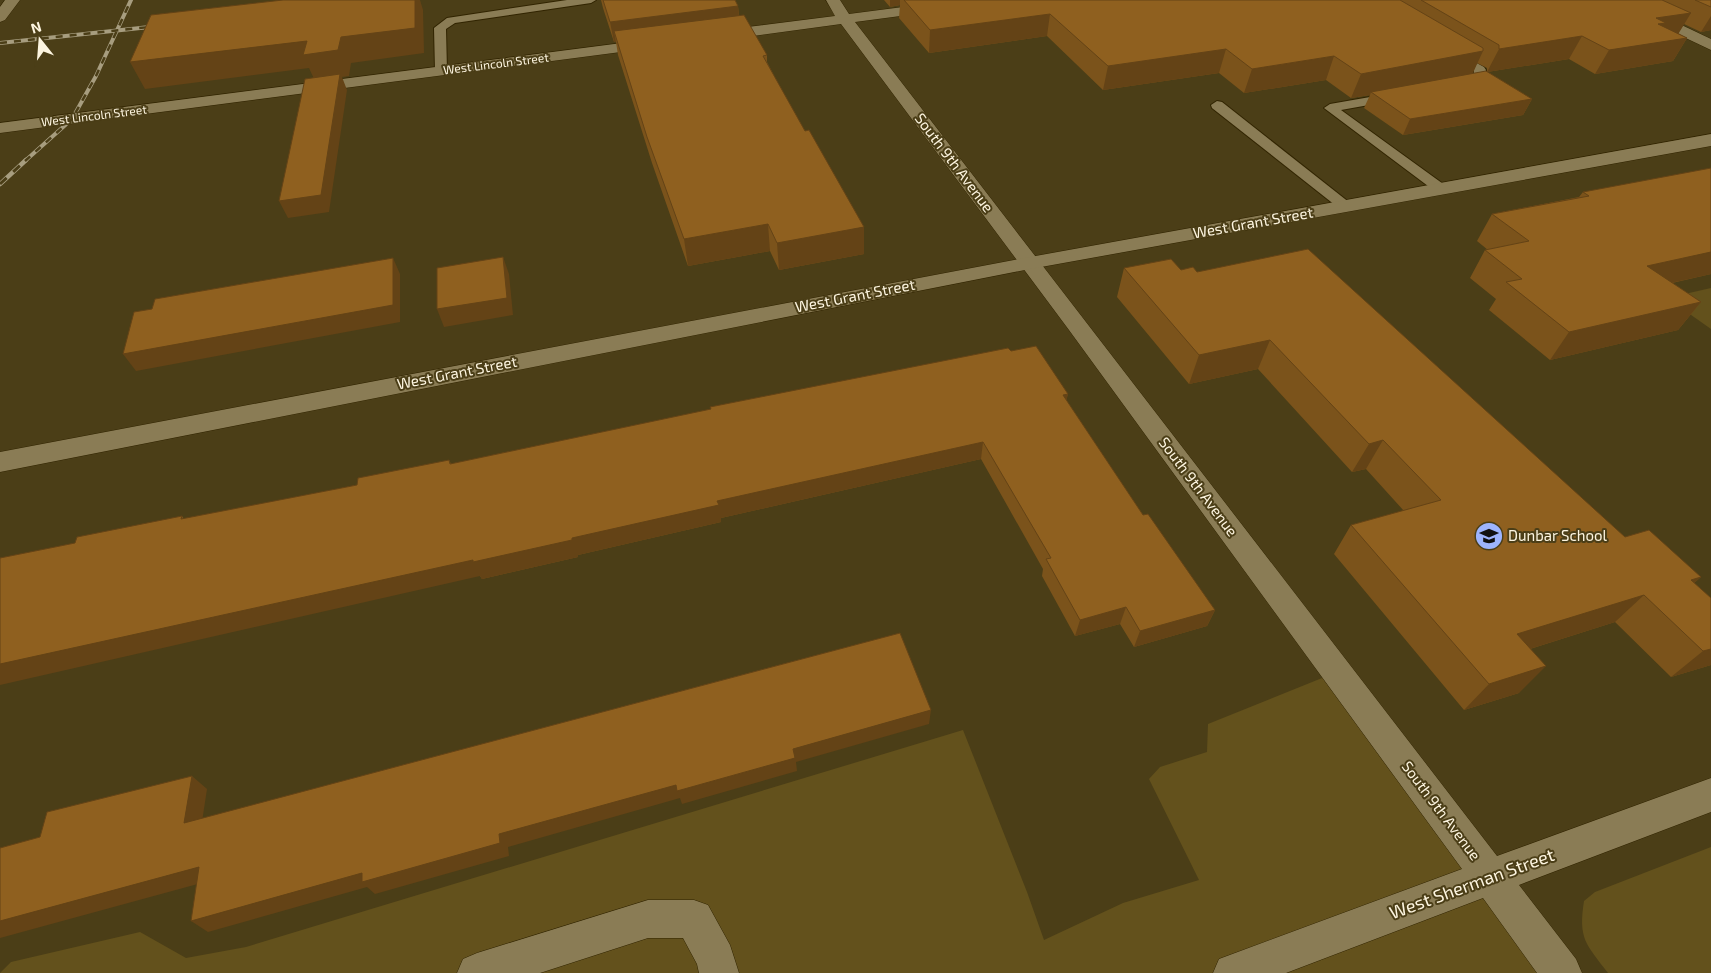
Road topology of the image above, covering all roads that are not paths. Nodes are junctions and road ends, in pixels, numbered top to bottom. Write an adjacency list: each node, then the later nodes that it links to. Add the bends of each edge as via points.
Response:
1 (13, 0): 8 (street)
2 (590, 0): 14 (lane, via 451,20 440,28)
3 (834, 0): 9 (street, South 9th Avenue)
4 (992, 0): 9 (street)
5 (1617, 0): 7 (street)
6 (1601, 2): 7 (street)
7 (1636, 9): 13 (street)
8 (0, 18)
9 (845, 19): 10 (street); 22 (street, South 9th Avenue)
10 (697, 38)
11 (668, 42): 14 (street, West Lincoln Street)
12 (1438, 45): 15 (lane, via 1480,70 1479,81)
13 (1711, 45)
14 (441, 71): 18 (street, West Lincoln Street)
15 (1451, 86)
16 (1404, 95): 20 (lane, via 1330,108)
17 (1217, 105): 21 (lane)
18 (0, 128)
19 (1711, 140): 20 (street, West Grant Street)
20 (1441, 189): 21 (street, West Grant Street)
21 (1345, 206): 22 (street, West Grant Street)
22 (1030, 263): 23 (street, West Grant Street); 25 (street, South 9th Avenue)
23 (0, 462)
24 (1711, 795): 25 (street, West Sherman Street)
25 (1490, 877): 28 (street, West Sherman Street); 29 (street, South 9th Avenue)
26 (477, 973): 27 (street, via 648,919 694,919 716,958)
27 (719, 973)
28 (1233, 973)
29 (1562, 973)

